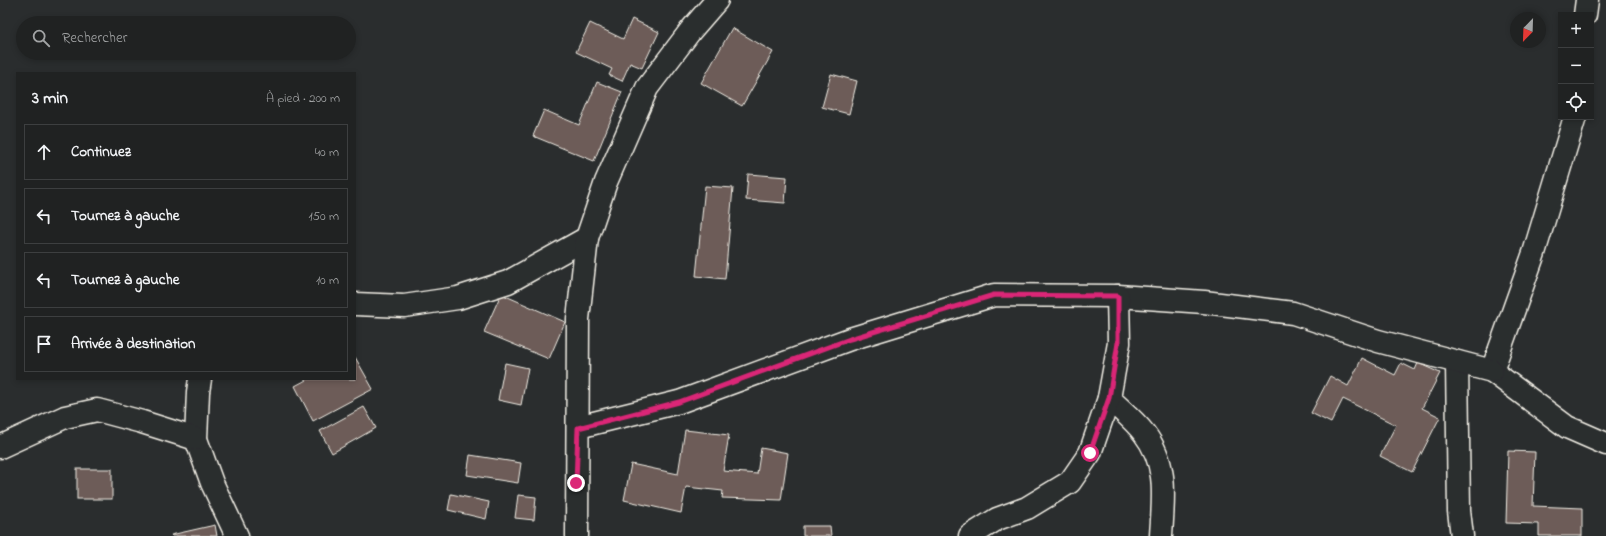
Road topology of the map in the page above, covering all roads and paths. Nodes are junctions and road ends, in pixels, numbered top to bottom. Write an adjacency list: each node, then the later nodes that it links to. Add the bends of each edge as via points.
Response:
1 (717, 0): 5 (street, via 648,88 606,182)
2 (1587, 0): 3 (street)
3 (1585, 12)
4 (1574, 120): 9 (street, via 1534,253)
5 (587, 238): 7 (street, via 508,282 458,298 404,306); 12 (street, via 578,319)
6 (1118, 296): 8 (street, via 1204,302 1293,313 1378,341); 11 (street, via 1118,343); 12 (street, via 994,295 850,339 679,402)
7 (356, 304)
8 (1457, 362): 9 (street); 20 (street, via 1459,511)
9 (1492, 371): 14 (street, via 1567,427)
10 (200, 380): 13 (street)
11 (1109, 398): 18 (street, via 1090,453 1070,482 1027,508 997,519); 19 (street, via 1144,433 1158,459 1164,486)
12 (578, 428): 17 (street)
13 (196, 439): 15 (street, via 97,410 65,417); 16 (street, via 212,483)
14 (1606, 444)
15 (0, 447)
16 (237, 536)
17 (577, 536)
18 (970, 536)
19 (1160, 536)
20 (1462, 536)

